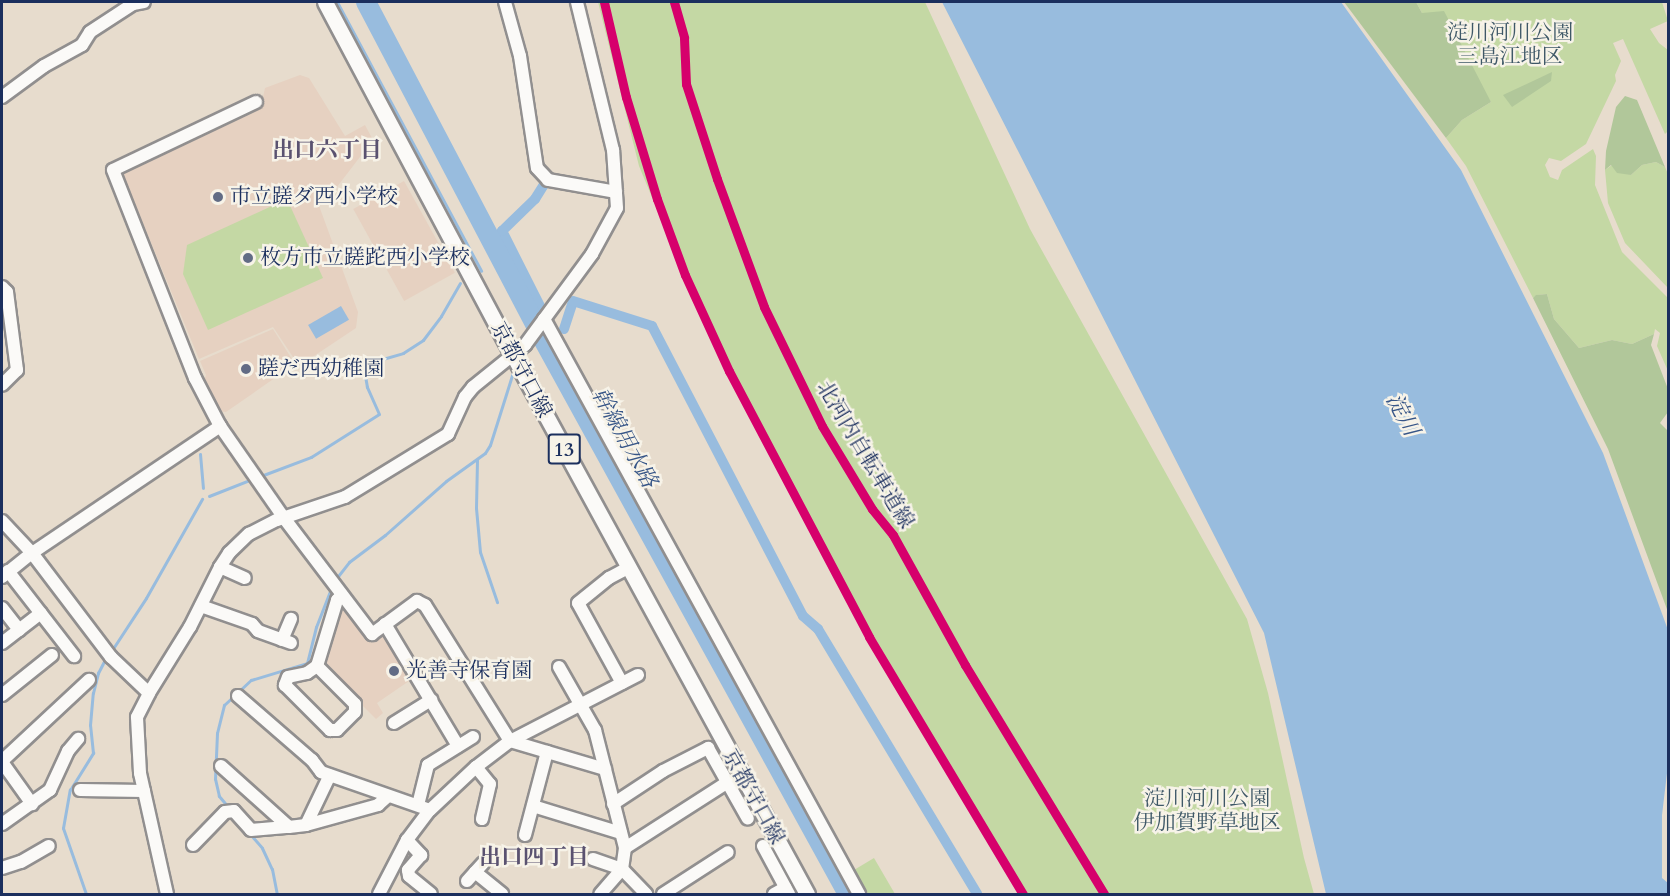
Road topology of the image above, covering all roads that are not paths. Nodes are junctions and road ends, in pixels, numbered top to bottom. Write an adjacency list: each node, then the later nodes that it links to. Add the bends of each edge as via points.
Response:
1 (144, 2): 5 (street, via 133,4 90,32 82,45 44,66)
2 (325, 2): 10 (main road, 京都守口線 / 13)
3 (505, 2): 7 (street, via 520,56 537,168 545,177)
4 (577, 2): 7 (street, via 612,150)
5 (2, 97)
6 (256, 102): 12 (street, via 113,170 195,378)
7 (615, 192): 9 (street, via 617,208 604,233)
8 (2, 287): 11 (street, via 7,292 17,370)
9 (544, 319): 10 (street); 86 (street)
10 (513, 355): 13 (street, via 473,387 460,405 448,434 345,497); 17 (main road, 京都守口線 / 13)
11 (2, 385)
12 (220, 426): 13 (street); 15 (street)
13 (284, 518): 16 (street, via 249,534); 20 (street)
14 (2, 521): 15 (street)
15 (32, 553): 18 (street); 35 (street, via 111,657)
16 (220, 567): 19 (street); 21 (street)
17 (628, 568): 34 (street, via 578,603); 85 (main road, 京都守口線 / 13)
18 (5, 574): 23 (street)
19 (245, 578)
20 (336, 587): 25 (street, via 372,634); 30 (street, via 337,600)
21 (201, 606): 24 (street, via 287,641); 35 (street)
22 (2, 608): 26 (street)
23 (41, 612): 26 (street); 29 (street)
24 (291, 619)
25 (385, 624): 38 (street); 43 (street, via 417,601 425,605)
26 (19, 630): 27 (street)
27 (2, 643)
28 (52, 655): 36 (street)
29 (74, 656)
30 (317, 666): 30 (street, via 355,704 355,712 337,730 330,730 285,685 288,677)
31 (559, 667): 39 (street)
32 (638, 675): 34 (street)
33 (89, 680): 46 (street)
34 (621, 683): 39 (street)
35 (149, 693): 53 (street, via 137,717)
36 (2, 695)
37 (238, 696): 50 (street, via 312,759 321,772)
38 (431, 700): 40 (street); 44 (street)
39 (580, 704): 43 (street); 49 (street, via 595,730)
40 (394, 723)
41 (473, 737): 44 (street)
42 (78, 739): 55 (street, via 50,790)
43 (510, 741): 45 (street); 48 (street)
44 (458, 746): 57 (street, via 428,765)
45 (547, 752): 49 (street); 58 (street)
46 (2, 762): 55 (street)
47 (221, 766): 64 (street)
48 (476, 767): 59 (street); 60 (street, via 490,784)
49 (605, 769): 56 (street)
50 (330, 775): 54 (street); 63 (street)
51 (728, 782): 56 (street, via 708,748 663,771); 61 (street); 71 (street)
52 (80, 790): 53 (street)
53 (144, 791): 78 (street)
54 (388, 796): 57 (street); 63 (street, via 378,805)
55 (32, 804): 62 (street)
56 (613, 804): 65 (street)
57 (418, 805): 59 (street)
58 (533, 806): 65 (street); 66 (street)
59 (430, 810): 67 (street)
60 (482, 819)
61 (748, 819)
62 (2, 824)
63 (306, 825): 64 (street)
64 (289, 827): 68 (street, via 251,830 234,811 225,812)
65 (621, 833): 71 (street)
66 (525, 835)
67 (407, 840): 79 (street); 80 (street, via 421,855 408,870 409,876)
68 (193, 845)
69 (49, 846): 74 (street)
70 (763, 846): 77 (street)
71 (625, 848): 75 (street)
72 (728, 852): 84 (street)
73 (593, 859): 75 (street)
74 (2, 868)
75 (622, 869): 82 (street); 83 (street)
76 (475, 872): 81 (street)
77 (783, 892)
78 (167, 894)
79 (379, 894)
80 (431, 894)
81 (502, 894)
82 (600, 894)
83 (646, 894)
84 (663, 894)
85 (807, 894)
86 (859, 894)

